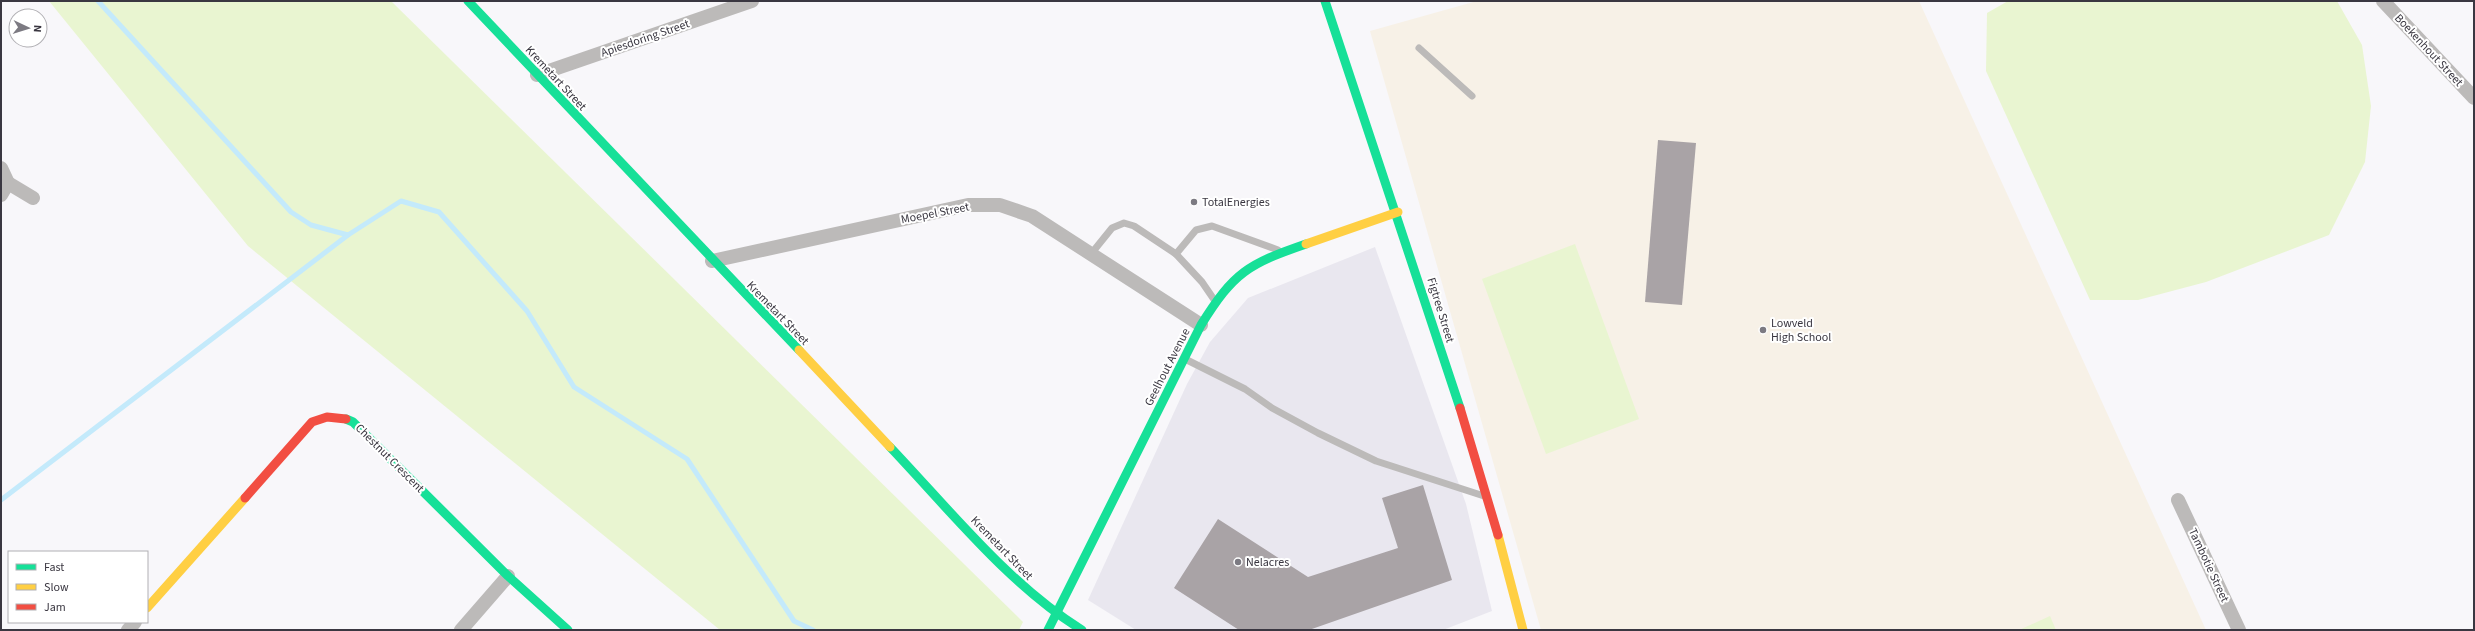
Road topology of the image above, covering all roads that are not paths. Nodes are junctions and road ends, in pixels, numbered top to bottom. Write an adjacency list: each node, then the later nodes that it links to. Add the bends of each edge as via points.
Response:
1 (468, 1): 6 (street, Kremetart Street)
2 (752, 1): 6 (street, Apiesdoring Street)
3 (1325, 1): 13 (street, Figtree Street)
4 (2383, 1): 8 (street, Boekenhout Street)
5 (1419, 48): 7 (lane)
6 (537, 75): 17 (street, Kremetart Street)
7 (1472, 96)
8 (2474, 98)
9 (1, 168): 10 (street)
10 (8, 183): 11 (street); 12 (street)
11 (1, 195)
12 (33, 198)
13 (1398, 212): 14 (street, Geelhout Avenue); 21 (street, Figtree Street)
14 (1281, 252): 16 (lane, via 1212,226 1196,230); 18 (street, Geelhout Avenue, via 1245,269 1224,288)
15 (1091, 254): 16 (lane, via 1112,228 1124,223 1134,226); 17 (street, Moepel Street, via 1032,216 1000,205 968,205); 19 (street, Moepel Street)
16 (1176, 254): 18 (lane, via 1202,282)
17 (712, 261): 25 (street, Kremetart Street, via 1020,584)
18 (1216, 302): 19 (street, Geelhout Avenue)
19 (1201, 325): 20 (street, Geelhout Avenue)
20 (1185, 359): 21 (lane, via 1245,389 1291,418 1376,461); 25 (street, Geelhout Avenue)
21 (1486, 497): 30 (street, Figtree Street)
22 (2178, 500): 31 (street, Tambotie Street)
23 (508, 576): 24 (street, Chestnut Crescent, via 353,422 332,415 312,422); 26 (street); 27 (street, Chestnut Crescent)
24 (148, 607)
25 (1056, 614): 28 (street, Geelhout Avenue); 29 (street, Kremetart Street)
26 (461, 630)
27 (568, 630)
28 (1048, 630)
29 (1082, 630)
30 (1523, 630)
31 (2239, 630)

